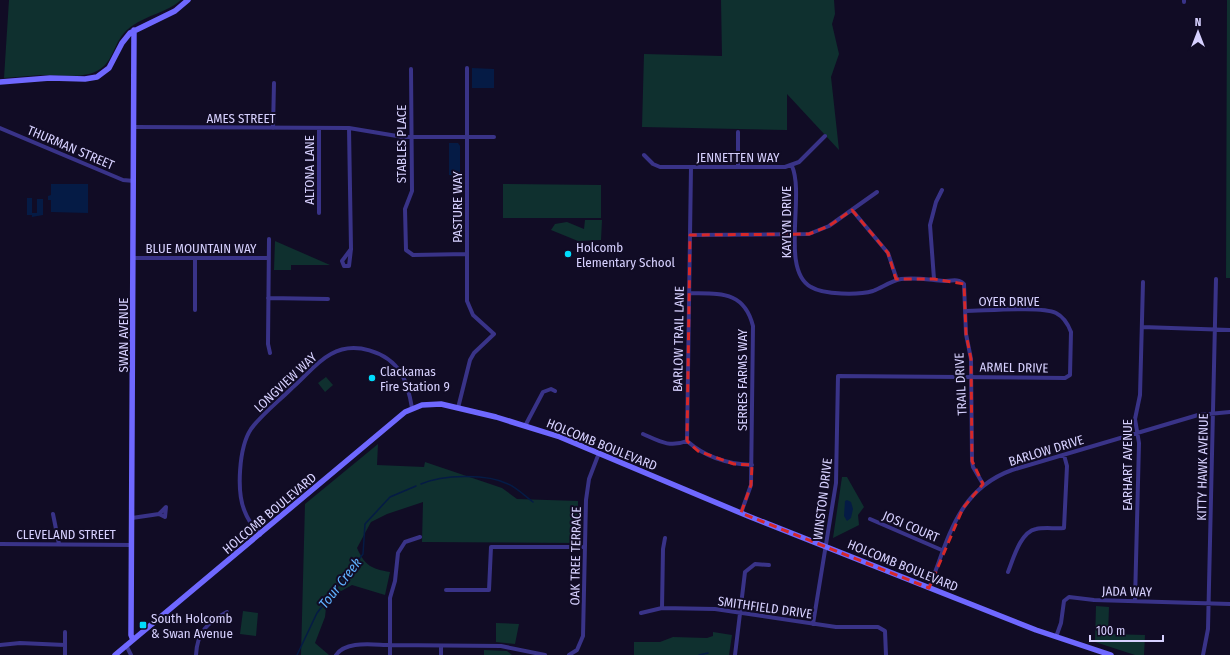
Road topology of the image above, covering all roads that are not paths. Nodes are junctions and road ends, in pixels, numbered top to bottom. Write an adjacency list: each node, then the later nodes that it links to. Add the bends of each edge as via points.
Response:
1 (188, 0): 2 (street, via 175,11)
2 (134, 30): 5 (street, via 124,39 110,68 95,78); 7 (street, SWAN AVENUE)
3 (467, 68): 16 (street, PASTURE WAY)
4 (411, 69): 15 (street, STABLES PLACE)
5 (0, 82)
6 (274, 82): 9 (street)
7 (134, 127): 9 (street, AMES STREET); 21 (street, SWAN AVENUE)
8 (0, 128): 21 (street, THURMAN STREET, via 123,180)
9 (274, 128): 10 (street, AMES STREET)
10 (319, 128): 11 (street, AMES STREET); 25 (street, ALTONA LANE)
11 (349, 128): 15 (street, AMES STREET); 29 (street)
12 (738, 132): 20 (street)
13 (825, 136): 18 (street, JENNETTEN WAY)
14 (494, 137): 16 (street, AMES STREET)
15 (411, 138): 16 (street, AMES STREET); 30 (street, STABLES PLACE, via 412,191 405,209 406,250 413,255)
16 (467, 138): 30 (street, PASTURE WAY)
17 (644, 155): 19 (street, JENNETTEN WAY, via 660,167)
18 (792, 166): 20 (street, JENNETTEN WAY); 27 (street, KAYLYN DRIVE, via 796,180)
19 (691, 167): 20 (street, JENNETTEN WAY); 26 (street, BARLOW TRAIL LANE)
20 (738, 167)
21 (134, 181): 31 (street, SWAN AVENUE)
22 (942, 190): 34 (street, via 930,225)
23 (877, 192): 24 (street)
24 (852, 210): 27 (street, via 820,231); 36 (street, via 888,254)
25 (319, 213)
26 (690, 235): 27 (street); 39 (street, BARLOW TRAIL LANE)
27 (796, 235): 36 (street, KAYLYN DRIVE, via 797,269 803,281 817,290 865,292)
28 (269, 239): 32 (street)
29 (350, 248)
30 (467, 254): 53 (street, PASTURE WAY, via 469,309 475,318 494,334 470,360)
31 (134, 258): 33 (street, BLUE MOUNTAIN WAY); 67 (street, SWAN AVENUE)
32 (269, 258): 33 (street, BLUE MOUNTAIN WAY); 40 (street)
33 (195, 259): 42 (street)
34 (934, 279): 36 (street, KAYLYN DRIVE); 37 (street, KAYLYN DRIVE)
35 (1216, 279): 45 (street, KITTY HAWK AVENUE)
36 (897, 280)
37 (962, 281): 43 (street, TRAIL DRIVE)
38 (1143, 282): 44 (street, EARHART AVENUE)
39 (689, 293): 59 (street, BARLOW TRAIL LANE); 62 (street, SERRES FARMS WAY, via 725,295 743,304 750,313 753,326)
40 (268, 298): 41 (street); 47 (street)
41 (328, 299)
42 (195, 310)
43 (965, 311): 48 (street, OYER DRIVE, via 1043,310 1060,315 1071,332); 50 (street, TRAIL DRIVE)
44 (1142, 327): 45 (street); 57 (street, EARHART AVENUE, via 1140,402 1135,419)
45 (1214, 329): 46 (street); 55 (street, KITTY HAWK AVENUE)
46 (1230, 330)
47 (270, 353)
48 (1070, 375): 50 (street, ARMEL DRIVE, via 1065,378)
49 (838, 376): 50 (street, ARMEL DRIVE); 76 (street, WINSTON DRIVE, via 837,471)
50 (971, 376): 63 (street, TRAIL DRIVE, via 972,461)
51 (555, 390): 56 (street, via 543,392)
52 (412, 408): 53 (street, HOLCOMB BOULEVARD, via 431,404); 69 (street, HOLCOMB BOULEVARD); 69 (street, LONGVIEW WAY, via 402,374 377,353 363,348 347,349 332,353 316,365 257,422 246,438 241,464 241,498 245,512)
53 (458, 408): 56 (street, HOLCOMB BOULEVARD)
54 (1230, 412): 55 (street, BARLOW DRIVE)
55 (1213, 413): 57 (street, BARLOW DRIVE); 83 (street, KITTY HAWK AVENUE)
56 (525, 426): 60 (street, HOLCOMB BOULEVARD)
57 (1137, 432): 61 (street, BARLOW DRIVE); 82 (street, EARHART AVENUE)
58 (643, 434): 59 (street, via 670,445)
59 (687, 441): 62 (street, via 698,450 725,461)
60 (599, 453): 64 (street, HOLCOMB BOULEVARD); 75 (street, OAK TREE TERRACE, via 587,488)
61 (1064, 454): 63 (street, BARLOW DRIVE, via 1000,474); 79 (street, via 1064,528 1039,528 1030,531 1022,540)
62 (752, 465): 64 (street, SERRES FARMS WAY, via 751,485)
63 (983, 484): 77 (street, BARLOW DRIVE, via 963,508)
64 (741, 513): 76 (street, HOLCOMB BOULEVARD)
65 (53, 514): 73 (street)
66 (159, 514): 67 (street)
67 (132, 518): 74 (street, SWAN AVENUE)
68 (870, 519): 77 (street, JOSI COURT)
69 (260, 535): 92 (street, HOLCOMB BOULEVARD)
70 (420, 537): 95 (street, via 405,542 398,553 390,598)
71 (665, 538): 85 (street)
72 (0, 544): 73 (street, CLEVELAND STREET)
73 (59, 544): 74 (street, CLEVELAND STREET)
74 (132, 545): 92 (street, SWAN AVENUE)
75 (584, 547): 81 (street, via 491,547 490,590); 106 (street, OAK TREE TERRACE, via 583,636 577,650)
76 (827, 547): 80 (street, HOLCOMB BOULEVARD); 89 (street, WINSTON DRIVE)
77 (944, 551): 80 (street, BARLOW DRIVE)
78 (769, 565): 88 (street, via 755,564 745,572)
79 (1008, 572)
80 (929, 588): 91 (street, HOLCOMB BOULEVARD)
81 (446, 590)
82 (1136, 601): 83 (street, JADA WAY); 91 (street, JADA WAY, via 1066,598)
83 (1209, 604): 84 (street, JADA WAY); 110 (street, KITTY HAWK AVENUE)
84 (1230, 604)
85 (662, 608): 87 (street, SMITHFIELD DRIVE); 88 (street, SMITHFIELD DRIVE, via 715,609)
86 (227, 612): 101 (street, via 214,619 203,630 198,640)
87 (641, 613)
88 (741, 613): 89 (street, SMITHFIELD DRIVE); 107 (street)
89 (813, 624): 108 (street, SMITHFIELD DRIVE, via 878,627 885,631)
90 (65, 632): 94 (street)
91 (1056, 637): 109 (street, HOLCOMB BOULEVARD)
92 (133, 640): 96 (street, HOLCOMB BOULEVARD)
93 (0, 645): 94 (street)
94 (65, 645): 98 (street)
95 (390, 645): 97 (street); 102 (street, via 352,645 345,647); 103 (street)
96 (126, 646): 99 (street, HOLCOMB BOULEVARD); 100 (street)
97 (441, 646): 104 (street); 105 (street, via 506,646)
98 (65, 655)
99 (115, 655)
100 (131, 655)
101 (196, 655)
102 (336, 655)
103 (390, 655)
104 (441, 655)
105 (545, 655)
106 (569, 655)
107 (735, 655)
108 (886, 655)
109 (1111, 655)
110 (1203, 655)

